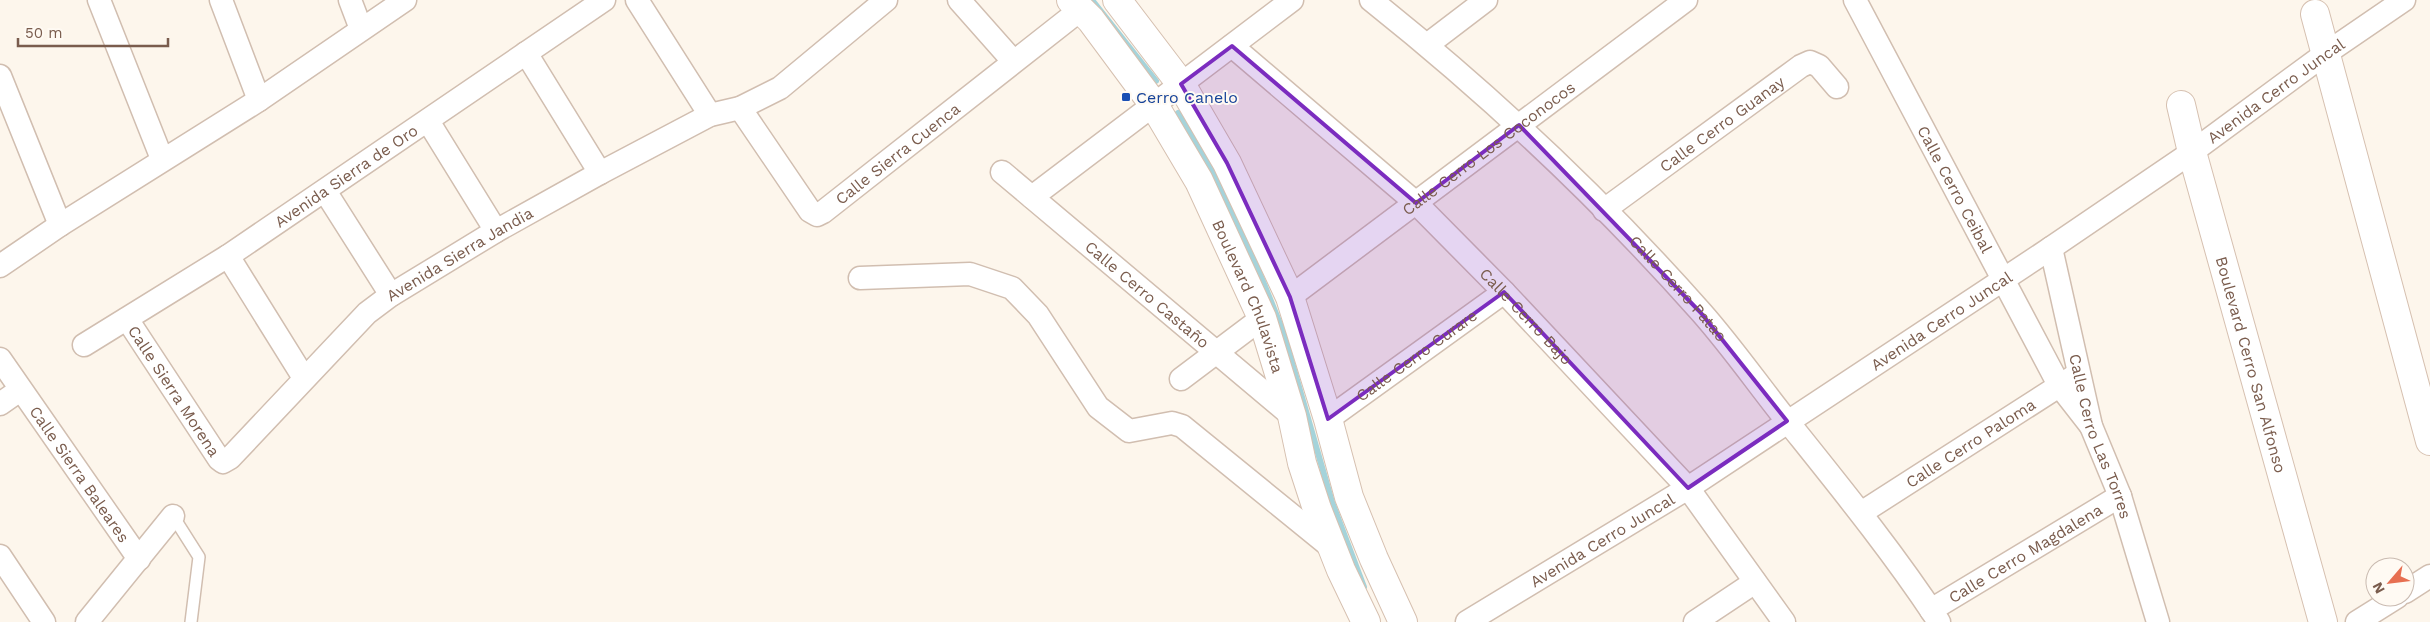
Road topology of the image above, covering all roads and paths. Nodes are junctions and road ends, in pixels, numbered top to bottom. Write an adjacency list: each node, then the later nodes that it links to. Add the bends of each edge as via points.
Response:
1 (99, 0): 35 (street)
2 (221, 0): 27 (street)
3 (350, 0): 18 (street)
4 (405, 0): 18 (street)
5 (604, 0): 21 (street, Avenida Sierra de Oro)
6 (637, 0): 31 (street)
7 (886, 0): 30 (street, Avenida Sierra Jandia, via 780,88)
8 (959, 0): 23 (street)
9 (1117, 0): 25 (street)
10 (1292, 0): 20 (street)
11 (1371, 0): 19 (street, Calle Cerro Patao)
12 (1486, 0): 19 (street)
13 (1686, 0): 33 (street, Calle Cerro Los Coconocos)
14 (1855, 0): 48 (street, Calle Cerro Ceibal)
15 (2404, 0): 22 (street, Avenida Cerro Juncal)
16 (1075, 5): 23 (street, Calle Sierra Cuenca); 28 (street, Boulevard Chulavista)
17 (2315, 14): 22 (street)
18 (361, 28): 27 (street)
19 (1427, 45): 33 (street, Calle Cerro Patao)
20 (1232, 46): 25 (street); 40 (street, Calle Cerro Bajo)
21 (526, 52): 32 (street, Avenida Sierra de Oro); 37 (street)
22 (2325, 54): 34 (street, Avenida Cerro Juncal); 67 (street)
23 (1013, 62): 30 (street, Calle Sierra Cuenca, via 817,215 810,211)
24 (0, 76): 42 (street)
25 (1181, 84): 28 (street); 51 (street, via 1227,163)
26 (1837, 87): 41 (street, Calle Cerro Guanay, via 1820,66 1810,62 1801,66)
27 (259, 100): 35 (street)
28 (1154, 105): 39 (street); 52 (street, Boulevard Chulavista, via 1198,181)
29 (2181, 105): 34 (street, Boulevard Cerro San Alfonso)
30 (740, 108): 31 (street, Avenida Sierra Jandia)
31 (710, 115): 37 (street, Avenida Sierra Jandia)
32 (428, 121): 38 (street, Avenida Sierra de Oro); 43 (street)
33 (1519, 125): 40 (street, Calle Cerro Los Coconocos); 41 (street, Calle Cerro Patao)
34 (2192, 152): 44 (street, Avenida Cerro Juncal); 90 (street, Boulevard Cerro San Alfonso)
35 (162, 159): 42 (street)
36 (1002, 172): 39 (street, Calle Cerro Castaño)
37 (600, 173): 43 (street, Avenida Sierra Jandia)
38 (325, 191): 45 (street, Avenida Sierra de Oro); 50 (street)
39 (1032, 198): 55 (street, Calle Cerro Castaño)
40 (1416, 203): 49 (street, Calle Cerro Bajo); 51 (street, Calle Cerro Los Coconocos)
41 (1604, 210): 65 (street, Calle Cerro Patao, via 1702,313)
42 (60, 225): 46 (street)
43 (496, 231): 50 (street, Avenida Sierra Jandia)
44 (2051, 248): 48 (street, Avenida Cerro Juncal); 57 (street, Calle Cerro Las Torres)
45 (228, 256): 53 (street, Avenida Sierra de Oro); 58 (street)
46 (0, 266)
47 (860, 278): 73 (street, via 970,274 1012,288 1038,315 1098,407 1129,431 1172,423 1182,426)
48 (2001, 278): 60 (street, Calle Cerro Ceibal); 65 (street, Avenida Cerro Juncal)
49 (1504, 292): 64 (street, Calle Cerro Curare); 69 (street, Calle Cerro Bajo)
50 (391, 295): 58 (street, Avenida Sierra Jandia, via 367,313)
51 (1290, 297): 64 (street)
52 (1262, 318): 55 (street); 63 (street, Boulevard Chulavista)
53 (127, 319): 54 (street, Avenida Sierra de Oro); 68 (street, Calle Sierra Morena)
54 (84, 345)
55 (1216, 354): 59 (street); 63 (street, Calle Cerro Castaño)
56 (0, 359): 61 (street, Calle Sierra Baleares)
57 (2080, 374): 60 (street, Calle Cerro Paloma); 66 (street, Calle Cerro Las Torres)
58 (304, 378): 68 (street, Avenida Sierra Jandia)
59 (1181, 379)
60 (2059, 384): 66 (street, Calle Cerro Ceibal); 71 (street, Calle Cerro Paloma)
61 (20, 390): 62 (street, Calle Sierra Baleares); 75 (street, Calle Sierra Baleares)
62 (0, 404)
63 (1292, 416): 73 (street, Boulevard Chulavista, via 1302,462)
64 (1328, 418): 87 (street, via 1349,497)
65 (1787, 421): 69 (street, Avenida Cerro Juncal); 71 (street, Calle Cerro Patao)
66 (2091, 426): 70 (street, Calle Cerro Las Torres)
67 (2430, 441)
68 (223, 462)
69 (1688, 488): 77 (street, Calle Cerro Bajo); 82 (street, Avenida Cerro Juncal)
70 (2120, 496): 80 (street, Calle Cerro Magdalena); 81 (street, Calle Cerro Las Torres)
71 (1861, 513): 80 (street, Calle Cerro Patao)
72 (173, 516): 75 (street); 85 (lane, via 199,557)
73 (1332, 548): 86 (street, Boulevard Chulavista)
74 (0, 556): 83 (street)
75 (139, 559): 84 (street)
76 (2430, 576): 78 (street)
77 (1755, 582): 88 (street); 89 (street, Calle Cerro Bajo)
78 (2415, 586)
79 (2381, 607): 91 (street)
80 (1935, 616)
81 (2152, 619)
82 (1477, 620)
83 (44, 622)
84 (87, 622)
85 (191, 622)
86 (1366, 622)
87 (1403, 622)
88 (1695, 622)
89 (1784, 622)
90 (2323, 622)
91 (2358, 622)

